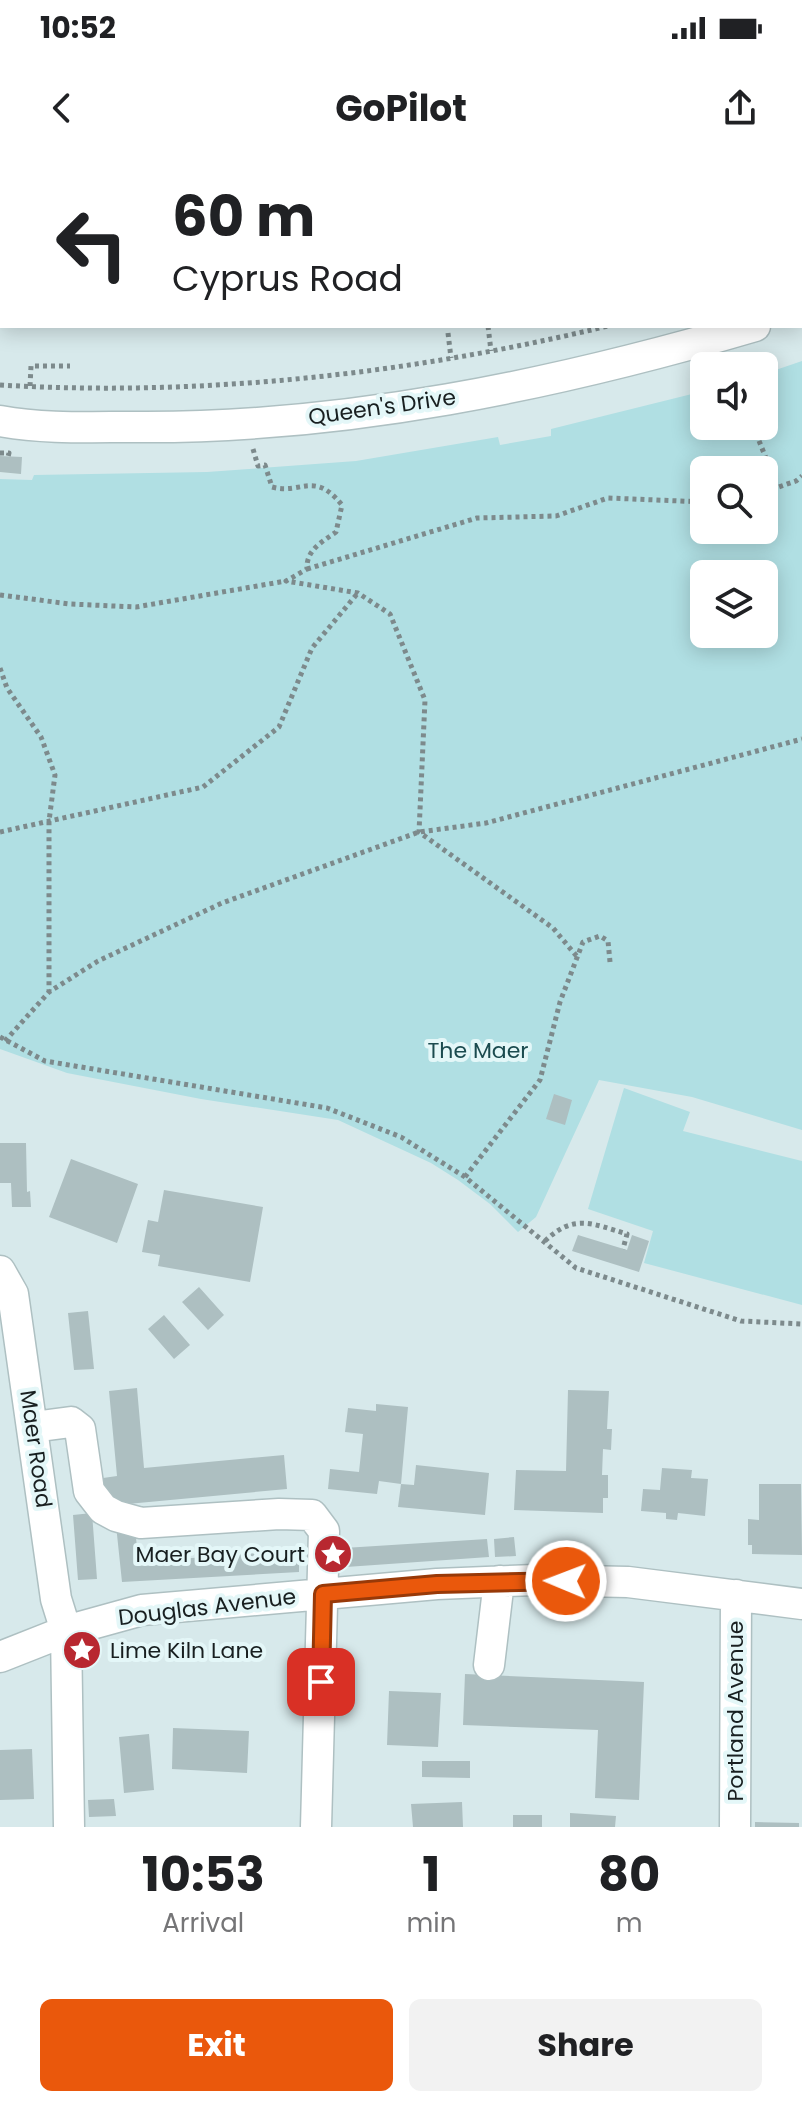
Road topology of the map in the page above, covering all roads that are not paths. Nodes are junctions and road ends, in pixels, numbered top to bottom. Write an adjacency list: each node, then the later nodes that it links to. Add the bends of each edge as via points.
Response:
1 (748, 328): 2 (street, Queen's Drive, via 571,376 363,412 178,427)
2 (0, 421)
3 (0, 1271): 4 (street, Maer Road, via 13,1294)
4 (33, 1427): 6 (street, via 71,1422 80,1429 89,1491 116,1516 141,1523 312,1515 324,1531); 9 (street, Maer Road, via 56,1599)
5 (499, 1581): 6 (street, Douglas Avenue); 7 (street, Douglas Avenue, via 628,1582); 11 (street)
6 (323, 1594): 9 (street, Douglas Avenue, via 142,1610); 13 (street)
7 (736, 1595): 8 (street, Douglas Avenue); 14 (street, Portland Avenue)
8 (802, 1604)
9 (66, 1631): 10 (street, Douglas Avenue); 12 (street)
10 (0, 1657)
11 (489, 1665)
12 (69, 1827)
13 (316, 1827)
14 (735, 1827)

